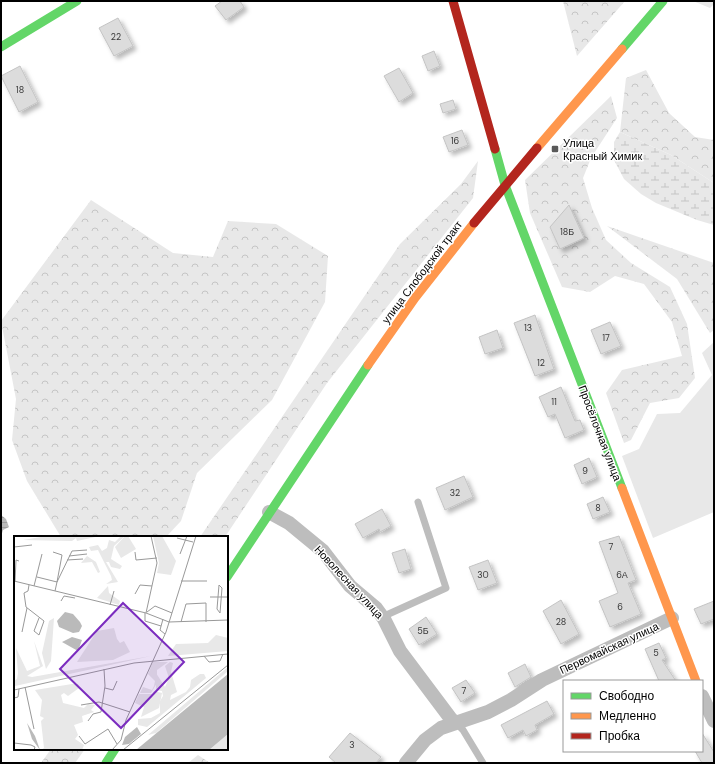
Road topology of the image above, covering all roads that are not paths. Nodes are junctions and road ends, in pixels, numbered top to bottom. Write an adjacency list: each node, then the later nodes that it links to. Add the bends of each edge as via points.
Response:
1 (77, 1): 4 (street)
2 (453, 1): 5 (street, Просёлочная улица)
3 (663, 1): 5 (street, улица Слободской тракт)
4 (1, 47)
5 (505, 185): 7 (street, улица Слободской тракт, via 415,298); 10 (street, Просёлочная улица)
6 (418, 502): 9 (lane, via 446,588)
7 (269, 512): 8 (street, улица Слободской тракт); 9 (street, Новолесная улица, via 289,523 323,551 350,586 369,601)
8 (228, 575)
9 (382, 617): 14 (street, Новолесная улица, via 400,651)
10 (672, 618): 11 (street, Просёлочная улица); 14 (street, Первомайская улица, via 542,680 488,712)
11 (696, 680)
12 (703, 698): 13 (street)
13 (714, 721)
14 (456, 723): 17 (street, Первомайская улица, via 431,734); 18 (lane)
15 (114, 750): 16 (street)
16 (106, 763)
17 (406, 763)
18 (483, 763)

